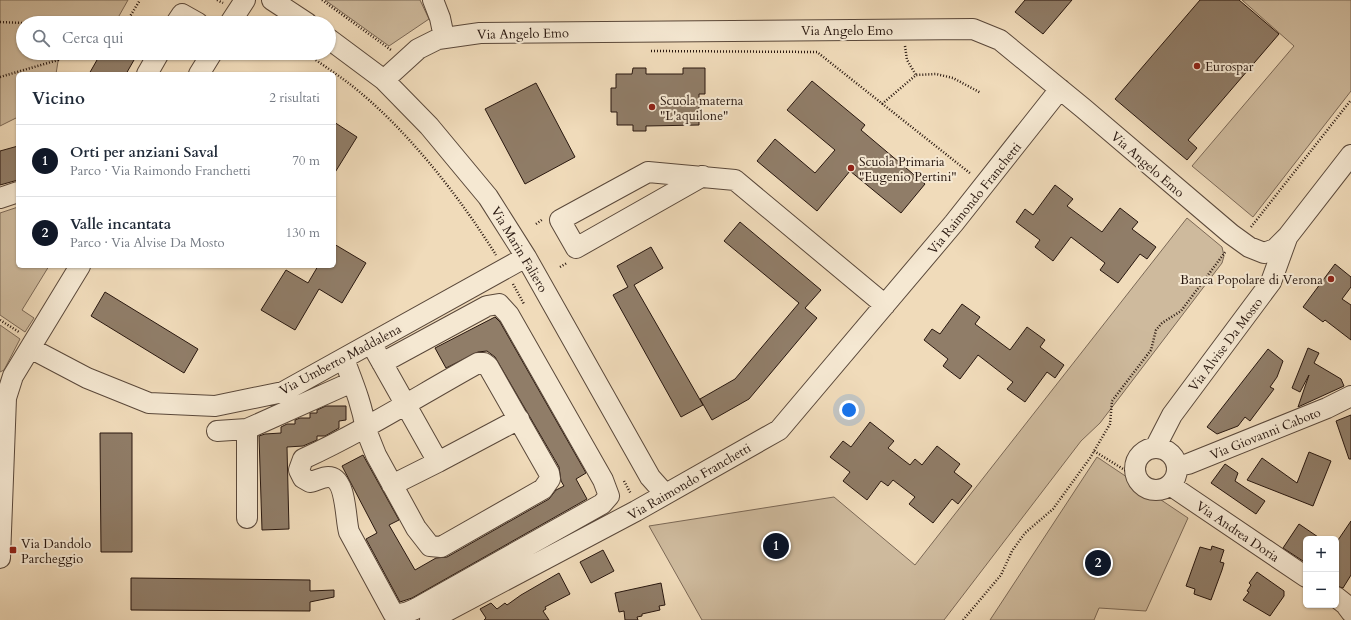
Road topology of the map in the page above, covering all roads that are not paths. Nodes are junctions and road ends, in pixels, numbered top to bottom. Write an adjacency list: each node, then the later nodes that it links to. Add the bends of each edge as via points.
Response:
1 (245, 0): 4 (street)
2 (272, 0): 5 (street)
3 (433, 0): 6 (street)
4 (235, 16)
5 (296, 16)
6 (444, 37): 12 (street, Via Angelo Emo, via 418,49); 13 (street, Via Angelo Emo, via 480,33 972,29 1000,40)
7 (336, 44): 12 (street, Via Marin Faliero)
8 (155, 60): 10 (street)
9 (208, 60): 11 (street)
10 (148, 72)
11 (200, 72)
12 (384, 80): 20 (street, Via Marin Faliero, via 458,159 488,197)
13 (1060, 89): 19 (street, Via Angelo Emo, via 1216,222); 22 (street, Via Raimondo Franchetti, via 964,211)
14 (1351, 155): 18 (street, Via Alvise Da Mosto)
15 (703, 176): 15 (street, via 648,172 560,220 576,248); 22 (street, via 735,180)
16 (16, 193): 17 (street)
17 (0, 198)
18 (1288, 236): 19 (street, Via Alvise Da Mosto, via 1276,249 1264,252); 34 (street, Via Alvise Da Mosto, via 1271,282 1172,415)
19 (1249, 246)
20 (526, 257): 24 (street, Via Umberto Maddalena); 39 (street, Via Marin Faliero, via 650,477)
21 (79, 268): 23 (street)
22 (885, 305): 39 (street, Via Raimondo Franchetti, via 779,430)
23 (27, 342): 25 (street, Via Umberto Maddalena, via 87,378 149,403 215,406 282,392); 41 (street, via 6,398)
24 (371, 343): 25 (street, Via Umberto Maddalena); 26 (street)
25 (344, 358): 27 (street)
26 (382, 363): 29 (street); 31 (street, via 487,306 499,304 513,321 603,480 609,496 602,504 417,608 406,614 397,615 392,613 350,532 339,484 334,478 327,477 310,482 303,478 300,470 303,459)
27 (352, 382): 31 (street, via 363,411); 32 (street)
28 (1351, 396): 36 (street, Via Giovanni Caboto, via 1327,408)
29 (406, 404): 30 (street, via 478,363 484,363); 31 (street); 35 (street)
30 (519, 419): 35 (street); 37 (street, via 546,464 550,479 548,484 441,547 430,546 425,541)
31 (365, 427): 37 (street)
32 (247, 429): 33 (street); 40 (street)
33 (217, 431)
34 (1155, 448): 36 (street, via 1172,455); 38 (street, via 1144,452 1136,461 1136,477 1140,484 1155,491)
35 (438, 462): 37 (street)
36 (1177, 466): 38 (street, via 1174,480)
37 (392, 485)
38 (1170, 485): 42 (street, Via Andrea Doria)
39 (665, 494): 45 (street, Via Raimondo Franchetti)
40 (247, 518)
41 (0, 558)
42 (1303, 575)
43 (1339, 600): 44 (street)
44 (1351, 613): 47 (street)
45 (459, 614): 46 (street, Via Raimondo Franchetti)
46 (430, 620)
47 (1346, 620)

